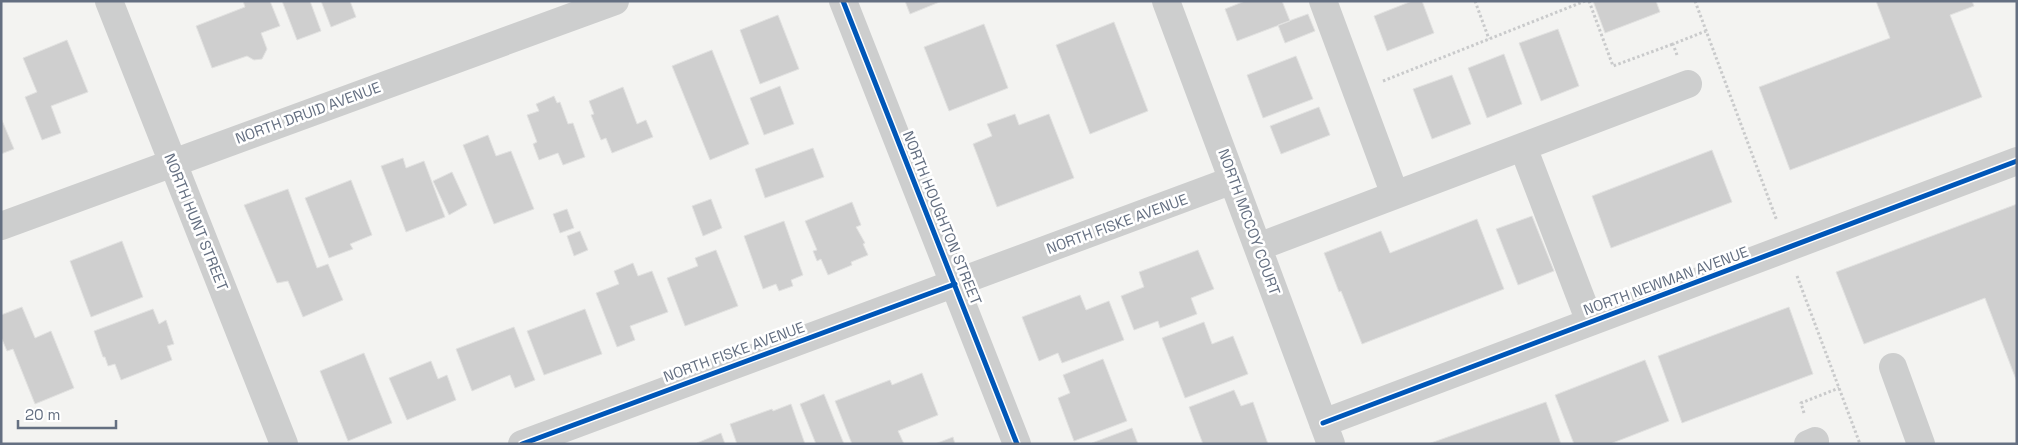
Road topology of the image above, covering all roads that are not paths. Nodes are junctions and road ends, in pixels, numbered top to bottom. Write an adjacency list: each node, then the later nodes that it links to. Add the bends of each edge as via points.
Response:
1 (109, 1): 9 (street, NORTH HUNT STREET)
2 (615, 1): 9 (street, NORTH DRUID AVENUE)
3 (843, 1): 14 (street, NORTH HOUGHTON STREET)
4 (1166, 1): 10 (street, NORTH MCCOY COURT)
5 (1323, 1): 11 (street)
6 (1688, 84): 7 (street)
7 (1523, 147): 11 (street); 15 (street)
8 (2017, 161): 15 (street, NORTH NEWMAN AVENUE)
9 (172, 162): 12 (street, NORTH DRUID AVENUE); 18 (street, NORTH HUNT STREET)
10 (1233, 180): 13 (street, NORTH MCCOY COURT); 14 (street, NORTH FISKE AVENUE)
11 (1396, 195): 13 (street)
12 (1, 226)
13 (1258, 248): 17 (street, NORTH MCCOY COURT)
14 (955, 284): 19 (street, NORTH FISKE AVENUE); 20 (street, NORTH HOUGHTON STREET)
15 (1590, 322): 17 (street, NORTH NEWMAN AVENUE)
16 (1893, 367): 21 (street)
17 (1327, 433)
18 (284, 444)
19 (522, 444)
20 (1017, 444)
21 (1922, 444)

